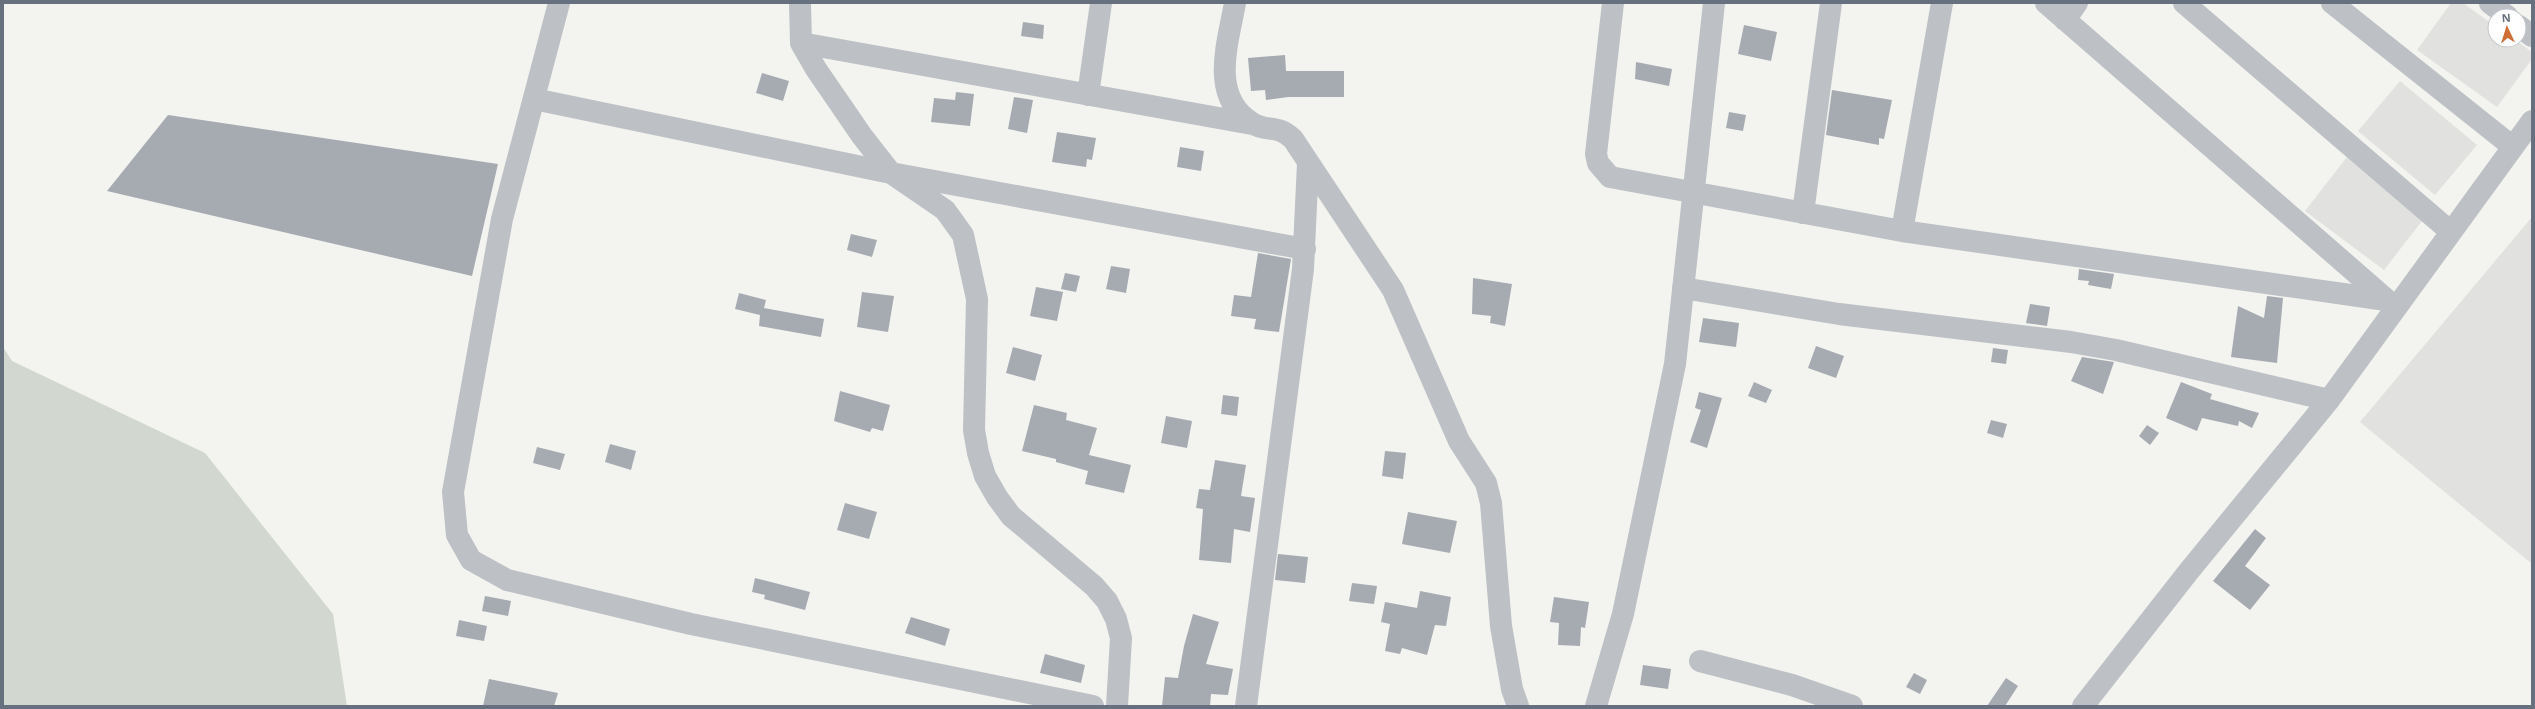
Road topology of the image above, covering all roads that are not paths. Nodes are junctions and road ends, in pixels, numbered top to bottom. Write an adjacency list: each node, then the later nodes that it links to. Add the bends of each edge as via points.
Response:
1 (559, 3): 15 (street)
2 (800, 3): 13 (street)
3 (1101, 3): 14 (street)
4 (1235, 3): 17 (street, via 1225,63 1225,90 1230,103)
5 (1614, 3): 21 (street, via 1596,154 1598,164 1610,178)
6 (1714, 3): 21 (street)
7 (1831, 3): 22 (street)
8 (1942, 3): 23 (street)
9 (2046, 3): 12 (street)
10 (2184, 3): 24 (street)
11 (2332, 3): 18 (street)
12 (2071, 11): 27 (street)
13 (801, 43): 14 (street); 20 (street, via 862,136)
14 (1088, 95): 17 (street)
15 (534, 100): 20 (street); 30 (street, via 502,219 452,492 457,535 472,560 507,580 668,618)
16 (2532, 121): 18 (street)
17 (1253, 125): 19 (street, via 1283,130 1293,139)
18 (2513, 147): 24 (street)
19 (1308, 163): 25 (street); 33 (street, via 1393,290 1459,441 1486,483 1491,503 1501,626 1512,689)
20 (891, 173): 25 (street); 31 (street, via 945,210 963,235 977,300 974,430 985,476 1011,516 1094,586 1107,601 1116,618 1121,638)
21 (1695, 194): 22 (street); 26 (street)
22 (1803, 213): 23 (street)
23 (1902, 231): 27 (street)
24 (2451, 232): 27 (street)
25 (1305, 249): 32 (street)
26 (1683, 288): 28 (street, via 1839,314 2071,342 2116,350); 34 (street, via 1675,364 1623,614)
27 (2391, 304): 28 (street)
28 (2329, 400): 36 (street)
29 (1700, 661): 35 (street, via 1792,685)
30 (1092, 706)
31 (1117, 706)
32 (1246, 706)
33 (1518, 706)
34 (1596, 706)
35 (1852, 706)
36 (2083, 706)

